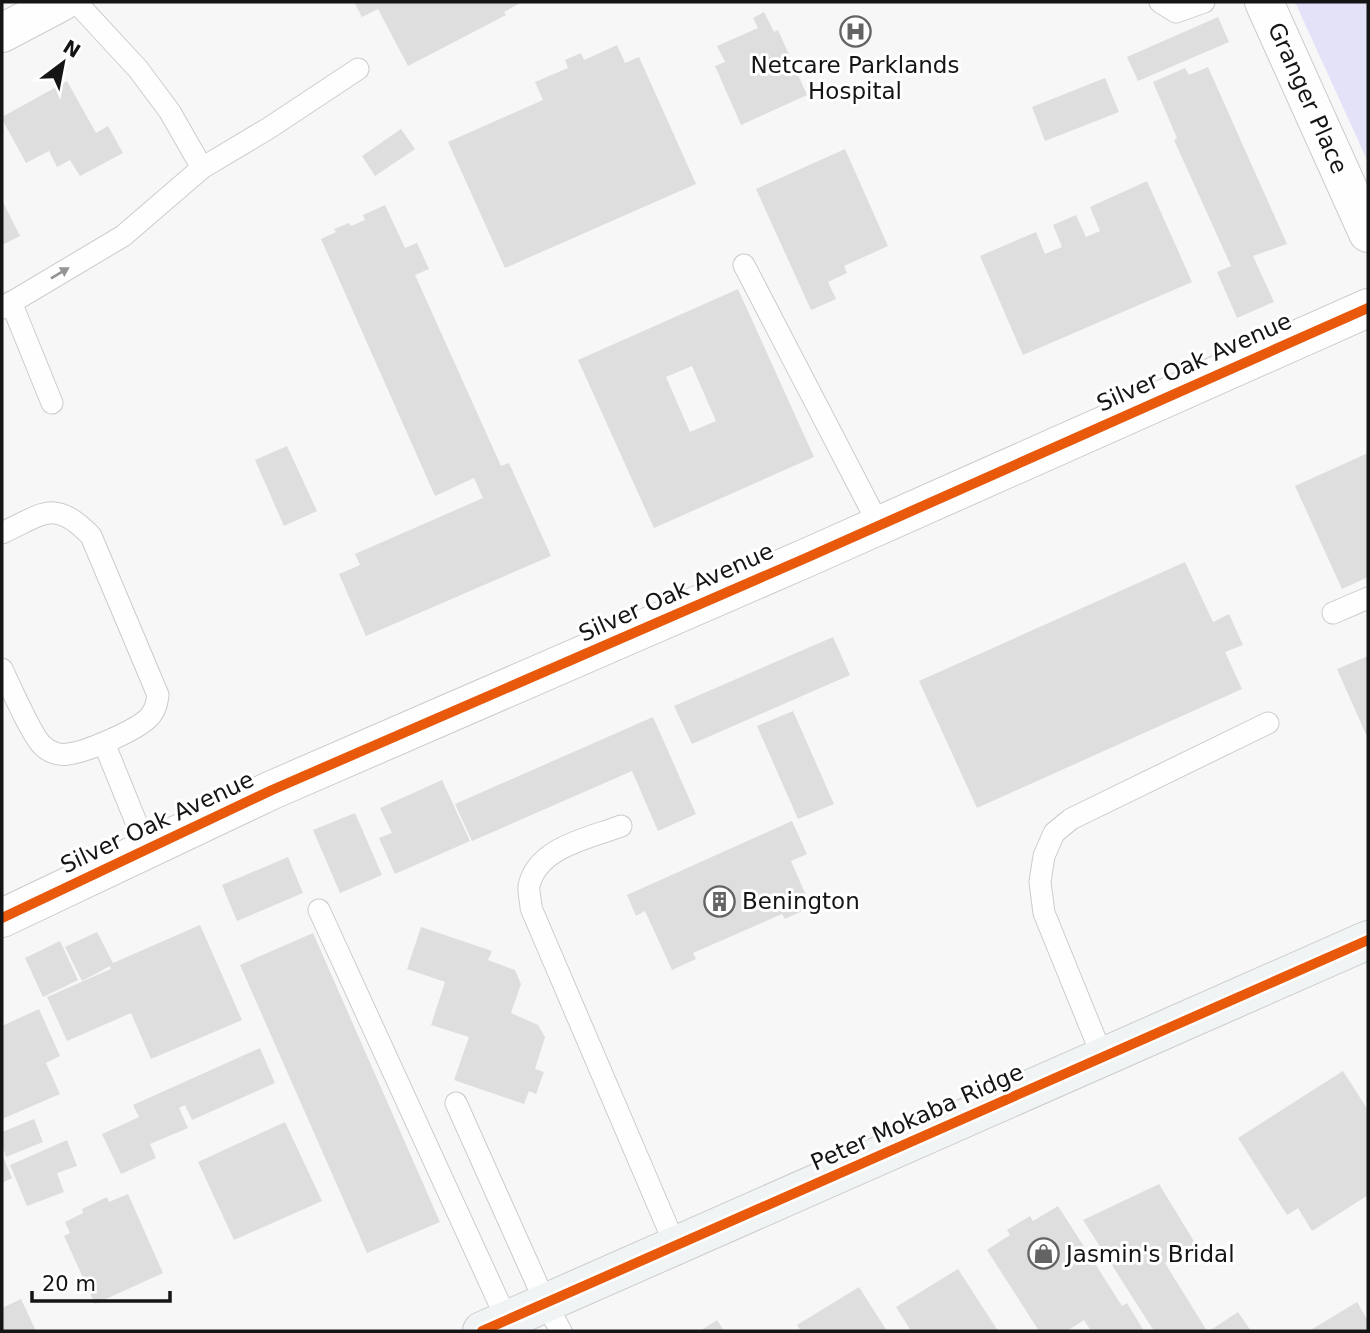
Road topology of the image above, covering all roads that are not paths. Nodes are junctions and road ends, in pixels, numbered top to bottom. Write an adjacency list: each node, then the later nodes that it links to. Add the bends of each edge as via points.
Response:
1 (61, 2): 6 (street)
2 (76, 2): 8 (lane, via 154,90)
3 (1160, 2): 4 (lane, via 1176,12)
4 (1204, 2)
5 (1264, 2): 9 (street, Granger Place)
6 (2, 33)
7 (358, 69): 8 (lane)
8 (202, 168): 11 (lane, one-way to 8, via 123,236)
9 (1368, 233)
10 (744, 265): 14 (lane)
11 (6, 305): 13 (lane)
12 (1368, 308): 14 (street, Silver Oak Avenue)
13 (52, 403)
14 (879, 525): 22 (street, Silver Oak Avenue)
15 (2, 533): 20 (lane, via 47,512 64,513 91,536 159,695 145,722)
16 (1368, 598): 17 (lane)
17 (1333, 613)
18 (2, 669): 20 (lane, via 41,745 68,755)
19 (1268, 723): 26 (lane, via 1071,819 1054,833 1040,882 1044,913)
20 (104, 743): 22 (lane)
21 (621, 826): 28 (lane, via 553,852 529,886 531,908)
22 (147, 849): 24 (street, Silver Oak Avenue)
23 (319, 909): 30 (lane)
24 (2, 918)
25 (1368, 940): 26 (street, Peter Mokaba Ridge)
26 (1103, 1058): 28 (street, Peter Mokaba Ridge)
27 (456, 1102): 29 (lane)
28 (676, 1247): 29 (street, Peter Mokaba Ridge)
29 (554, 1318): 30 (street, Peter Mokaba Ridge)
30 (495, 1326)

